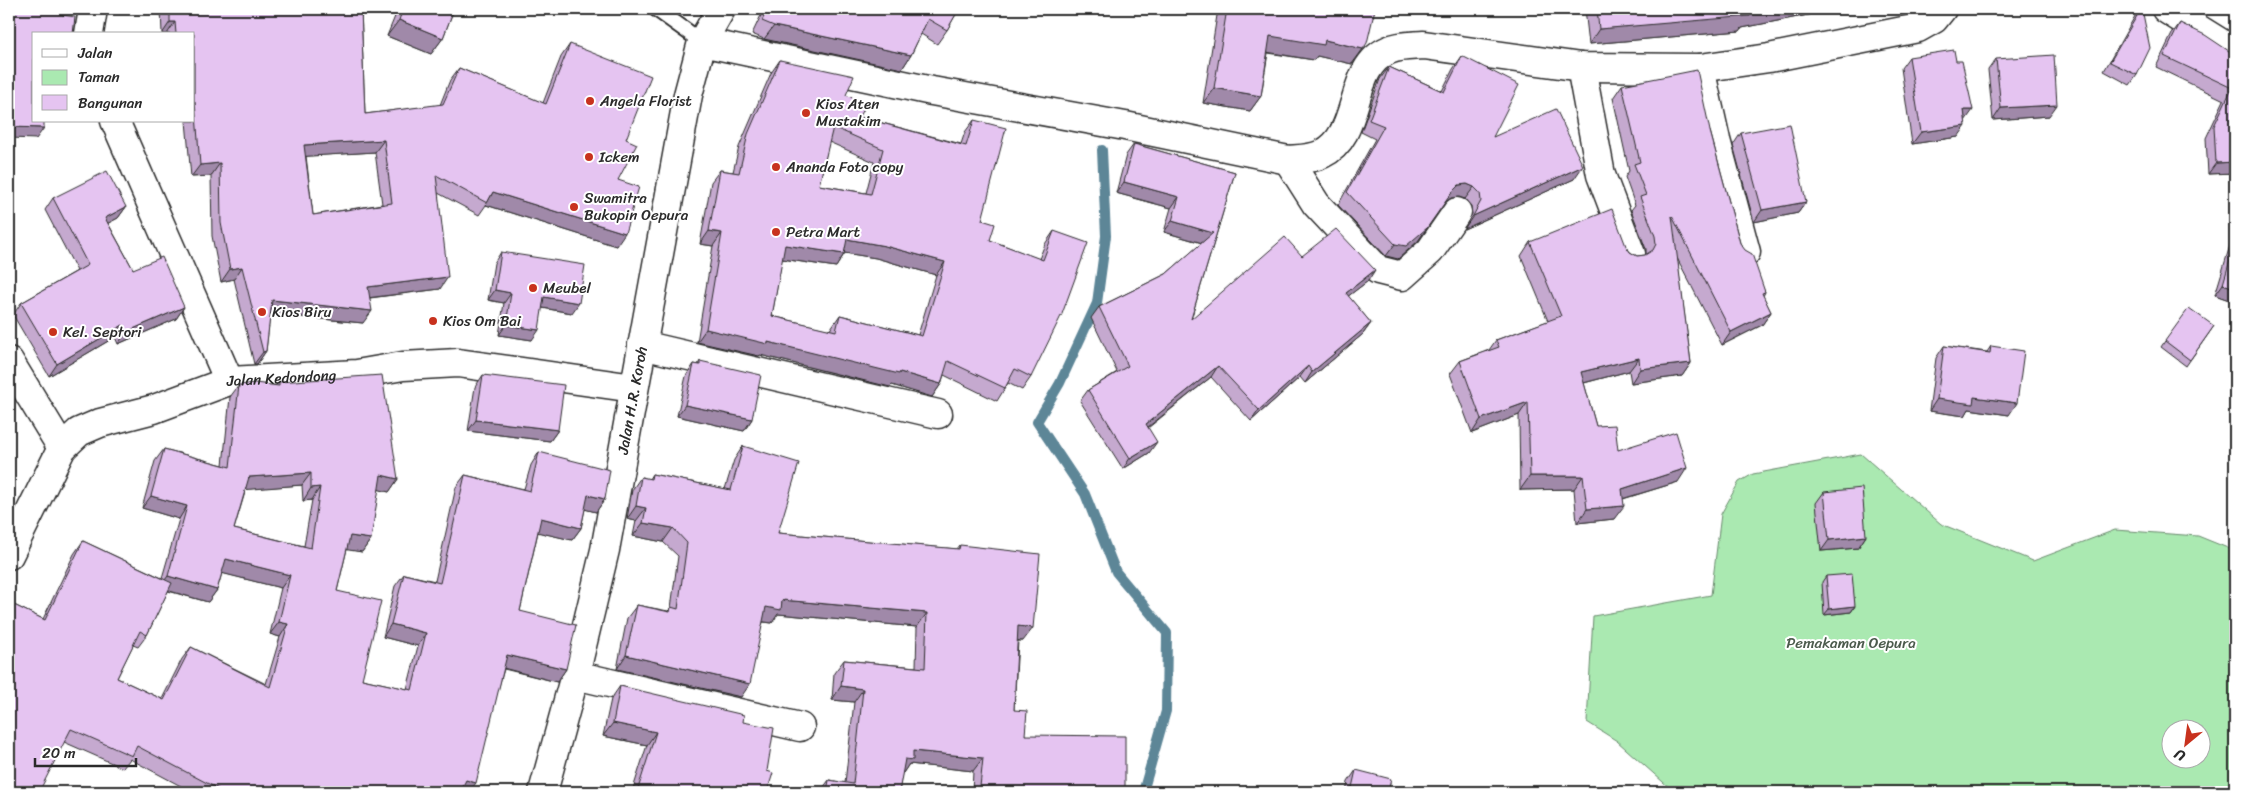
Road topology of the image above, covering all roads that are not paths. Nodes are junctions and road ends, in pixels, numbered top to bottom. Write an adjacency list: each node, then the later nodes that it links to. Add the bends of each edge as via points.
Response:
1 (93, 9): 6 (street)
2 (656, 9): 7 (lane)
3 (721, 9): 7 (street, Jalan H.R. Koroh)
4 (1942, 9): 10 (street, via 1934,19 1918,28 1769,58)
5 (2166, 9): 8 (street)
6 (89, 32)
7 (702, 42): 12 (street, via 932,91); 16 (street, Jalan H.R. Koroh, via 688,96)
8 (2235, 52)
9 (1581, 67): 10 (street); 12 (street, via 1424,45 1389,50 1377,57 1368,69 1345,129 1336,143 1322,154); 15 (street, via 1601,175)
10 (1700, 68): 14 (street)
11 (116, 122): 18 (street)
12 (1288, 160): 13 (street, via 1316,204 1378,270 1402,276 1430,250)
13 (1457, 212)
14 (1746, 252)
15 (1631, 254)
16 (642, 344): 19 (street, Jalan H.R. Koroh); 20 (street)
17 (9, 361): 21 (street)
18 (229, 381): 19 (street, Jalan Kedondong, via 357,374 403,366 458,363); 21 (street, Jalan Kedondong, via 154,409 100,423 79,432)
19 (634, 388): 23 (street, Jalan H.R. Koroh, via 605,550)
20 (938, 414)
21 (62, 448): 22 (street, Jalan Kedondong)
22 (9, 555)
23 (575, 675): 24 (street); 25 (street, Jalan H.R. Koroh)
24 (800, 727)
25 (543, 792)

